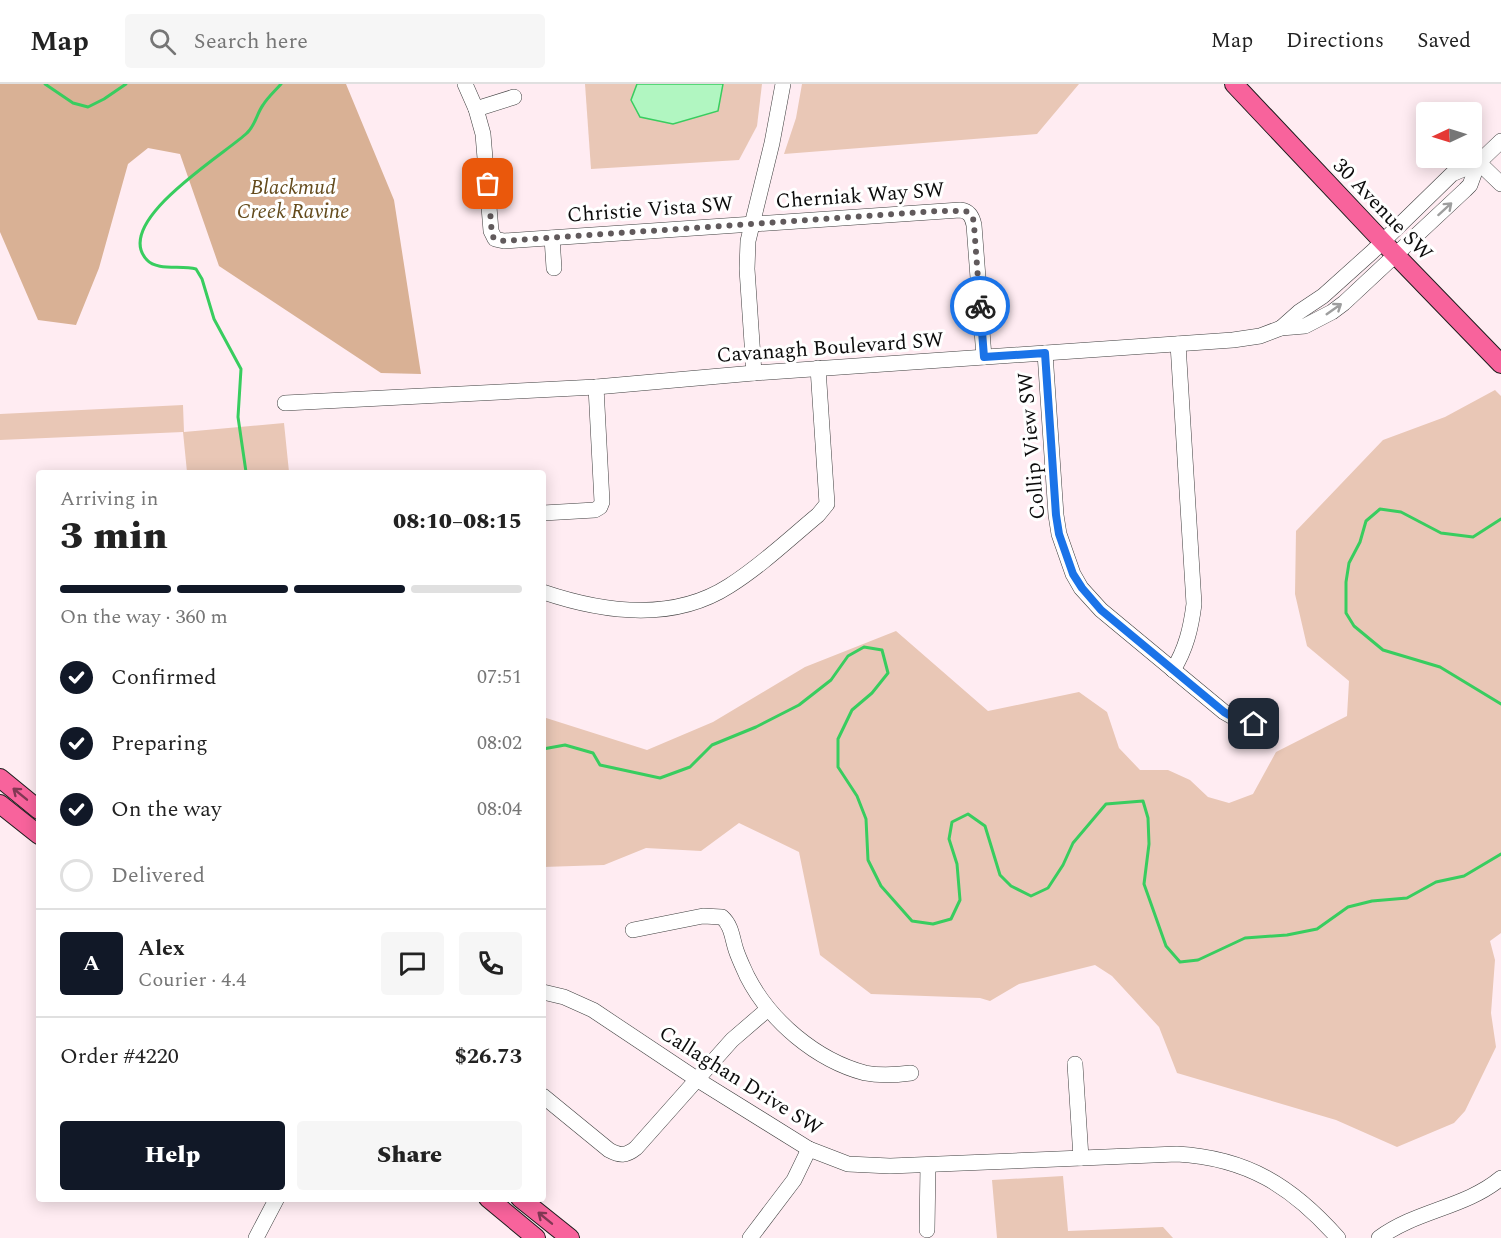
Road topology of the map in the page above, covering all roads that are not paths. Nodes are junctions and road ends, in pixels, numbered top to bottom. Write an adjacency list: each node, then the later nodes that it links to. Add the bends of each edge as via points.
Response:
1 (465, 84): 6 (street, Christie Vista SW)
2 (783, 84): 12 (street)
3 (1234, 84): 14 (main road, 30 Avenue SW)
4 (1247, 84): 14 (main road, 30 Avenue SW)
5 (514, 97): 6 (street)
6 (476, 109): 13 (street, Christie Vista SW, via 485,146 492,236 504,241)
7 (1501, 141): 8 (street)
8 (1482, 155)
9 (1482, 166): 11 (street)
10 (1473, 168): 14 (street, via 1465,190)
11 (1501, 184)
12 (752, 223): 13 (street, Christie Vista SW); 19 (street, Cherniak Way SW, via 966,211 974,225); 22 (street, via 747,269)
13 (552, 238): 15 (street, Christie Vista SW)
14 (1392, 245): 16 (street, Cavanagh Boulevard SW, via 1281,328 1247,338); 18 (main road, 30 Avenue SW); 20 (main road, 30 Avenue SW)
15 (554, 268)
16 (1178, 344): 17 (street, Cavanagh Boulevard SW); 27 (street, via 1194,604 1183,654)
17 (1045, 353): 19 (street, Cavanagh Boulevard SW); 27 (street, Collip View SW, via 1056,515 1065,555 1091,600)
18 (1501, 353)
19 (984, 357): 21 (street, Cavanagh Boulevard SW)
20 (1501, 364)
21 (818, 368): 22 (street, Cavanagh Boulevard SW); 26 (street, via 826,504 818,515 728,587 688,604 665,609 617,610)
22 (754, 373): 23 (street, Cavanagh Boulevard SW)
23 (596, 387): 24 (street, Cavanagh Boulevard SW); 25 (street, via 603,502 596,510)
24 (285, 403)
25 (546, 513)
26 (546, 593)
27 (1173, 670): 28 (street, Collip View SW, via 1224,712)
28 (1254, 724)
29 (0, 778): 31 (main road, one-way to 29)
30 (0, 804): 32 (main road)
31 (36, 808)
32 (36, 834)
33 (633, 930): 35 (street, via 711,914 722,917 747,976)
34 (546, 993): 38 (street, Callaghan Drive SW, via 593,1010)
35 (768, 1008): 37 (street, via 803,1041 838,1063 878,1075); 38 (street, via 732,1040)
36 (1075, 1064): 41 (street)
37 (911, 1073)
38 (698, 1080): 39 (street, via 636,1148 625,1155 609,1150); 40 (street, Callaghan Drive SW)
39 (546, 1098)
40 (809, 1149): 42 (street, Callaghan Drive SW, via 831,1159 865,1166); 51 (street, via 794,1180)
41 (1081, 1158): 42 (street, Callaghan Drive SW); 52 (street, Callaghan Drive SW, via 1177,1154 1228,1161 1285,1188 1313,1210)
42 (928, 1165): 47 (street)
43 (1501, 1178): 53 (street, via 1478,1194 1408,1220)
44 (276, 1202): 48 (street)
45 (493, 1202): 49 (main road)
46 (525, 1202): 50 (main road, one-way to 46)
47 (927, 1230)
48 (255, 1238)
49 (536, 1238)
50 (570, 1238)
51 (750, 1238)
52 (1338, 1238)
53 (1379, 1238)

